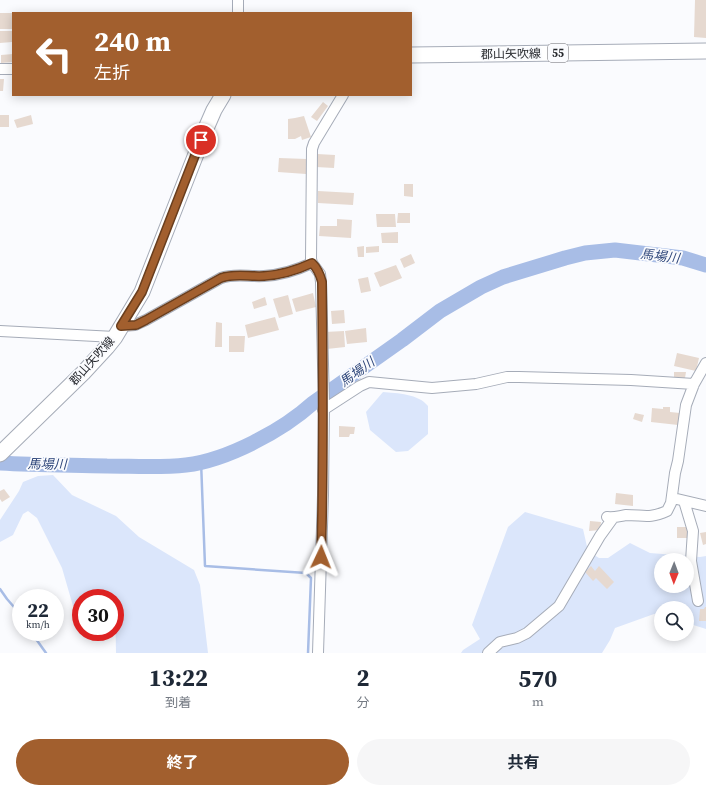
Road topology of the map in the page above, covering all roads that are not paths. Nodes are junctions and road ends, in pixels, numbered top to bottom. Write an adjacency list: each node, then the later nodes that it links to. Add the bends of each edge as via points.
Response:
1 (238, 0): 2 (street)
2 (238, 12)
3 (706, 51): 4 (main road, 郡山矢吹線 / 55)
4 (412, 55)
5 (0, 69): 6 (street)
6 (12, 69)
7 (222, 96): 10 (main road, 郡山矢吹線, via 207,126 142,292)
8 (342, 96): 9 (street, via 312,148)
9 (312, 263): 10 (street, via 296,270 265,276 221,278 146,320); 14 (street, via 322,282)
10 (118, 331): 11 (street); 15 (main road, 郡山矢吹線, via 83,373)
11 (0, 332)
12 (706, 363): 13 (street)
13 (694, 384): 14 (street, via 526,377 507,377 476,384 432,388 369,382); 16 (street, via 686,405)
14 (324, 408): 20 (street)
15 (0, 454)
16 (672, 498): 17 (street); 21 (street, via 667,511 654,517 610,518 559,606 527,633 500,642)
17 (684, 501): 18 (street); 19 (street, via 693,531 691,561)
18 (706, 506)
19 (698, 601)
20 (318, 653)
21 (488, 653)

